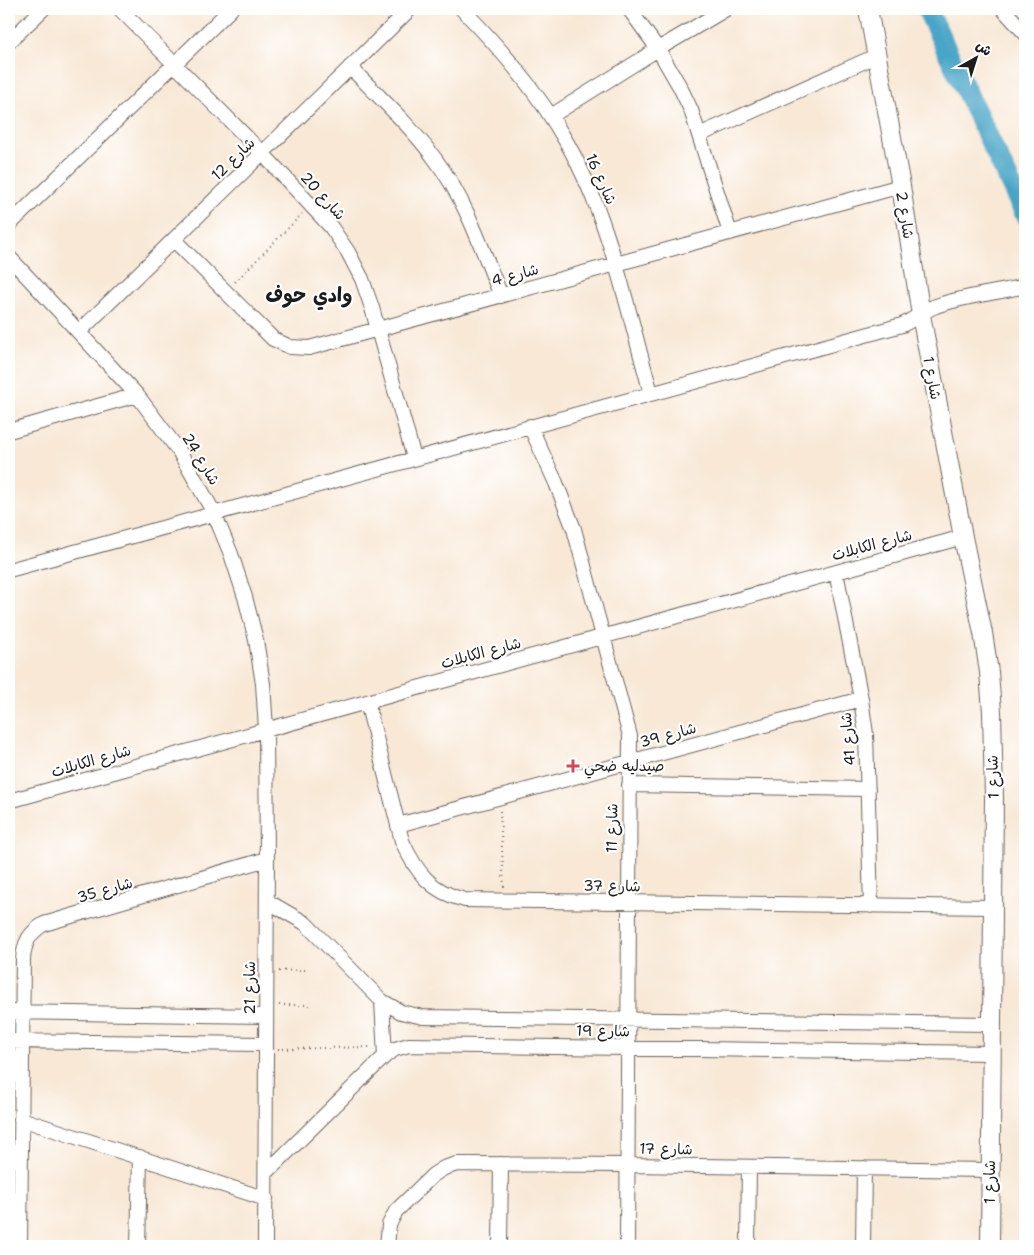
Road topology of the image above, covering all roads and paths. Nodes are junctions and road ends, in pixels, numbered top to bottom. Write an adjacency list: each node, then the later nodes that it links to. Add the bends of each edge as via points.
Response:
1 (43, 9): 11 (street)
2 (120, 9): 14 (street, شارع 20)
3 (231, 9): 14 (street)
4 (410, 9): 15 (street, شارع 12)
5 (462, 9): 16 (street, شارع 16, via 514,65)
6 (629, 9): 12 (street)
7 (726, 9): 12 (street)
8 (868, 9): 13 (street, شارع 2)
9 (1004, 9): 10 (street)
10 (1025, 33)
11 (9, 42)
12 (658, 48): 16 (street); 17 (street, via 680,87)
13 (876, 56): 17 (street); 19 (street, شارع 2)
14 (174, 64): 18 (street, شارع 20); 21 (street)
15 (350, 67): 18 (street, شارع 12); 28 (street, via 436,160 466,211)
16 (551, 116): 25 (street, شارع 16, via 594,200)
17 (698, 134): 22 (street)
18 (262, 153): 20 (street, شارع 20); 23 (street, شارع 12)
19 (901, 186): 22 (street, شارع 4); 29 (street, شارع 2)
20 (311, 206): 27 (path); 30 (street, شارع 20, via 348,252 362,279)
21 (9, 225)
22 (730, 233): 25 (street, شارع 4)
23 (174, 240): 27 (street, شارع 4); 31 (street, شارع 12)
24 (9, 257): 31 (street, شارع 24)
25 (615, 264): 28 (street, شارع 4); 32 (street, شارع 16)
26 (1025, 286): 29 (street, via 942,304)
27 (225, 291): 30 (street, شارع 4, via 274,338 290,347 309,348)
28 (501, 296): 30 (street, شارع 4)
29 (920, 315): 32 (street, via 902,325); 38 (street, شارع 1)
30 (378, 330): 36 (street, شارع 20)
31 (79, 332): 33 (street, شارع 24)
32 (651, 393): 34 (street)
33 (137, 394): 35 (street); 37 (street, شارع 24, via 179,451)
34 (530, 426): 36 (street); 41 (street, شارع 11, via 574,529)
35 (11, 428)
36 (414, 458): 37 (street)
37 (214, 513): 39 (street); 44 (street, شارع 24, via 248,606 263,684)
38 (963, 537): 40 (street, شارع الكابلات); 56 (street, شارع 1, via 989,672 994,797)
39 (9, 570)
40 (836, 572): 41 (street, شارع الكابلات); 42 (street, شارع 41)
41 (603, 636): 43 (street, شارع الكابلات); 45 (street, شارع 11, via 630,736)
42 (861, 699): 45 (street, شارع 39); 47 (street, شارع 41)
43 (367, 702): 44 (street, شارع الكابلات); 50 (street, شارع 37)
44 (266, 729): 49 (street, شارع الكابلات); 51 (street, شارع 21)
45 (630, 762): 46 (street, شارع 11); 48 (street, شارع 39)
46 (629, 785): 47 (street); 54 (street, شارع 11)
47 (868, 789): 55 (street, شارع 41)
48 (500, 798): 50 (street, شارع 39); 53 (path)
49 (9, 801)
50 (398, 825): 53 (street, شارع 37, via 407,852 418,870 439,891 465,900)
51 (268, 859): 52 (street, شارع 21); 62 (street, شارع 35, via 44,924 27,939 23,949)
52 (267, 901): 58 (street, شارع 21); 59 (street, شارع 19, via 305,923)
53 (505, 901): 54 (street, شارع 37)
54 (628, 902): 55 (street, شارع 37); 63 (street, شارع 11)
55 (871, 906): 56 (street, شارع 37)
56 (992, 908): 64 (street, شارع 1)
57 (305, 970): 58 (path)
58 (266, 972): 61 (street, شارع 21)
59 (382, 1001): 63 (street, شارع 19, via 401,1012 423,1017); 68 (street)
60 (310, 1005): 61 (path)
61 (266, 1011): 62 (street); 66 (street, شارع 21)
62 (15, 1012): 65 (street, شارع 35)
63 (628, 1019): 64 (street, شارع 19); 67 (street, شارع 11)
64 (991, 1024): 69 (street, شارع 1)
65 (15, 1041): 66 (street); 70 (street, شارع 35)
66 (266, 1047): 68 (path); 77 (street, شارع 21)
67 (628, 1048): 68 (street, شارع 19, via 409,1044); 69 (street, شارع 19); 73 (street, شارع 11)
68 (385, 1052): 77 (street, شارع 19)
69 (991, 1053): 76 (street, شارع 1)
70 (21, 1119): 71 (street); 79 (street, شارع 35)
71 (140, 1157): 78 (street); 80 (street)
72 (501, 1164): 73 (street, شارع 17); 82 (street, شارع 17, via 458,1164 433,1175 396,1211 389,1225); 83 (street)
73 (628, 1165): 74 (street, شارع 17); 84 (street, شارع 11)
74 (749, 1166): 75 (street, شارع 17); 85 (street)
75 (864, 1168): 76 (street, شارع 17); 86 (street)
76 (990, 1170): 87 (street, شارع 1)
77 (266, 1173): 78 (street, شارع 21)
78 (266, 1199): 81 (street, شارع 21)
79 (20, 1246)
80 (138, 1246)
81 (265, 1246)
82 (387, 1246)
83 (500, 1246)
84 (627, 1246)
85 (748, 1246)
86 (863, 1246)
87 (990, 1246)

